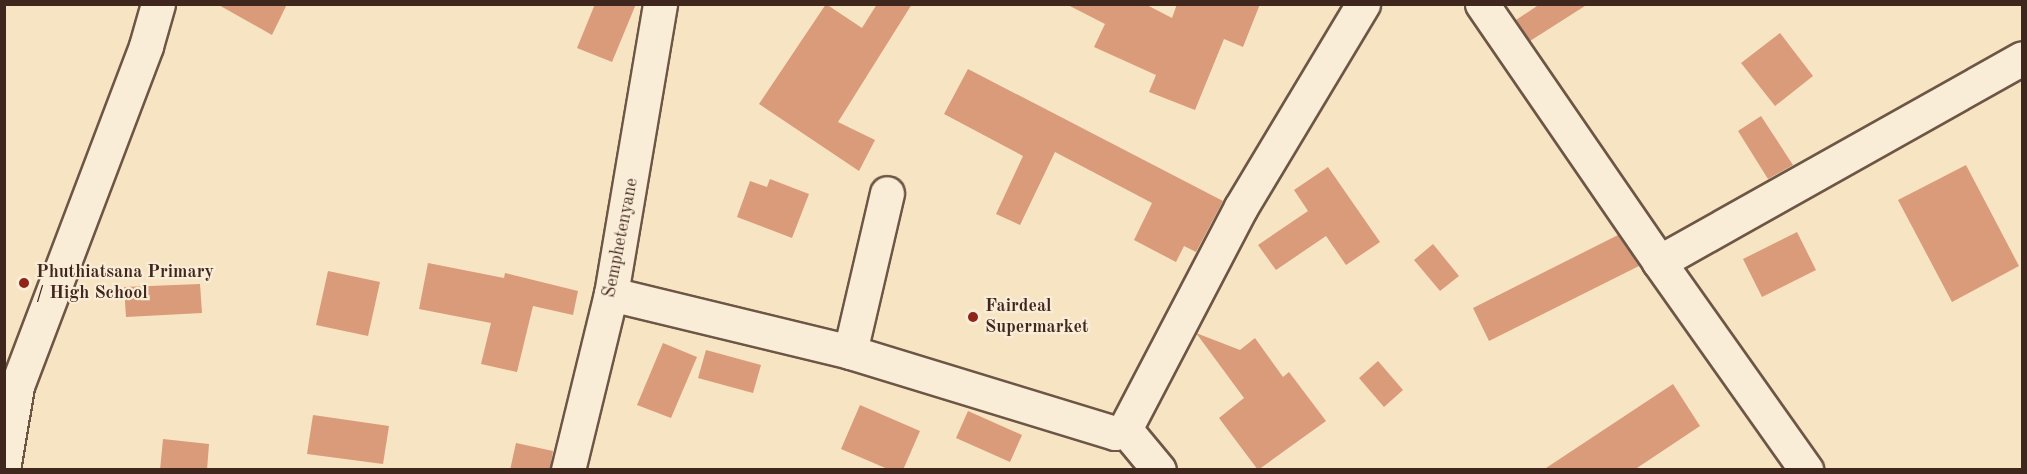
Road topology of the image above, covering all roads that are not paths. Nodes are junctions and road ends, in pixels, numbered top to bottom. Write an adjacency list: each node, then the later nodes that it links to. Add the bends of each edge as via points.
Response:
1 (158, 4): 11 (street, via 146,46 17,386)
2 (660, 4): 8 (street, Semphetenyane)
3 (1363, 4): 10 (street, via 1241,207)
4 (1482, 4): 7 (street)
5 (2022, 58): 7 (street)
6 (887, 193): 9 (street)
7 (1659, 262): 14 (street)
8 (611, 294): 9 (street); 12 (street, Semphetenyane)
9 (850, 352): 10 (street, via 1116,433)
10 (1125, 429): 13 (street)
11 (4, 463)
12 (568, 470)
13 (1159, 470)
14 (1806, 470)

